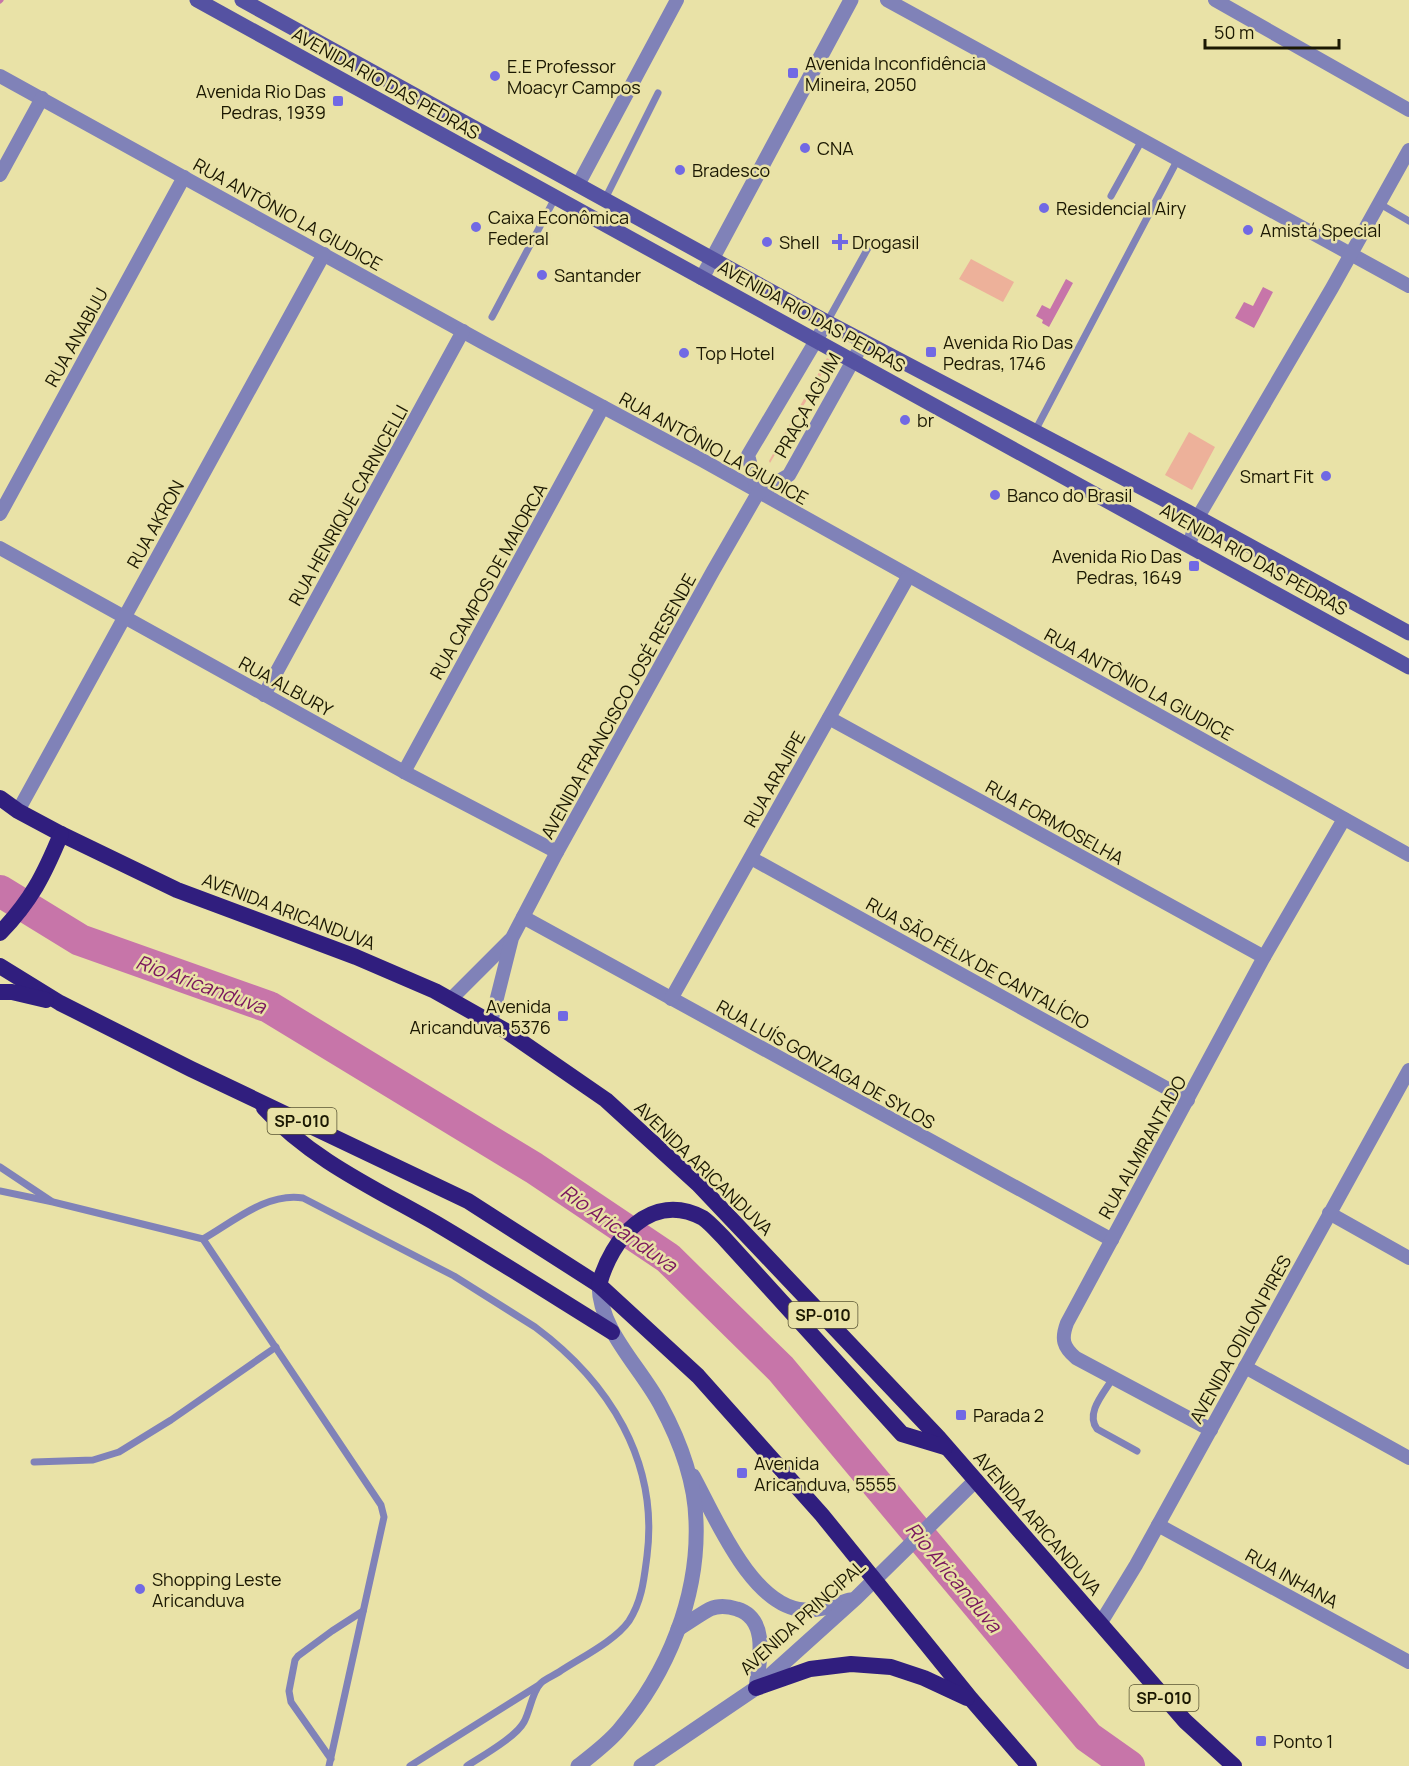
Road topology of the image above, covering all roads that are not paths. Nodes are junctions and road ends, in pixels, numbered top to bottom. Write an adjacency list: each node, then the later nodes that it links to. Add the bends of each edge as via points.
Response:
1 (242, 0): 16 (main road, AVENIDA RIO DAS PEDRAS)
2 (677, 0): 16 (street)
3 (852, 0): 25 (street)
4 (887, 0): 11 (street)
5 (1215, 0): 10 (street)
6 (207, 2): 18 (main road, AVENIDA RIO DAS PEDRAS)
7 (0, 76): 9 (street, RUA ANTÔNIO LA GIUDICE)
8 (658, 93): 19 (lane)
9 (42, 98): 14 (street); 15 (street, RUA ANTÔNIO LA GIUDICE)
10 (1409, 110)
11 (1142, 140): 13 (street); 17 (lane)
12 (1409, 150): 20 (street)
13 (1178, 159): 24 (street); 35 (lane)
14 (0, 175)
15 (184, 177): 23 (street, RUA ANTÔNIO LA GIUDICE); 37 (street, RUA ANABIJU)
16 (578, 185): 19 (main road, AVENIDA RIO DAS PEDRAS)
17 (1111, 196)
18 (555, 198): 26 (main road, AVENIDA RIO DAS PEDRAS); 28 (lane)
19 (605, 199): 25 (main road, AVENIDA RIO DAS PEDRAS)
20 (1380, 204): 21 (lane); 24 (street)
21 (1409, 221)
22 (868, 248): 29 (lane)
23 (324, 254): 30 (street, RUA ANTÔNIO LA GIUDICE); 42 (street, RUA AKRON)
24 (1351, 254): 27 (street); 38 (street)
25 (713, 258): 26 (street); 29 (main road, AVENIDA RIO DAS PEDRAS)
26 (702, 278): 31 (main road, AVENIDA RIO DAS PEDRAS)
27 (1409, 286)
28 (492, 317)
29 (827, 322): 31 (street, PRAÇA AGUIM); 32 (main road, AVENIDA RIO DAS PEDRAS)
30 (463, 331): 34 (street, RUA ANTÔNIO LA GIUDICE); 45 (street, RUA HENRIQUE CARNICELLI)
31 (817, 341): 33 (main road, AVENIDA RIO DAS PEDRAS); 36 (street, PRAÇA AGUIM, via 748,455)
32 (864, 341): 33 (street, PRAÇA AGUIM); 35 (main road, AVENIDA RIO DAS PEDRAS)
33 (853, 360): 36 (street, PRAÇA AGUIM, via 789,475); 39 (main road, AVENIDA RIO DAS PEDRAS)
34 (603, 407): 36 (street, RUA ANTÔNIO LA GIUDICE); 47 (street, RUA CAMPOS DE MAIORCA)
35 (1035, 431): 38 (main road, AVENIDA RIO DAS PEDRAS)
36 (758, 493): 41 (street, RUA ANTÔNIO LA GIUDICE); 52 (street, AVENIDA FRANCISCO JOSÉ RESENDE)
37 (0, 514)
38 (1198, 517): 39 (street); 43 (main road, AVENIDA RIO DAS PEDRAS)
39 (1189, 545): 44 (main road, AVENIDA RIO DAS PEDRAS)
40 (0, 548): 42 (street, RUA ALBURY)
41 (908, 577): 46 (street, RUA ARAJIPE); 50 (street, RUA ANTÔNIO LA GIUDICE)
42 (125, 617): 45 (street, RUA ALBURY); 49 (street, RUA AKRON)
43 (1409, 633)
44 (1409, 667)
45 (264, 695): 47 (street, RUA ALBURY)
46 (829, 718): 54 (street, RUA ARAJIPE); 58 (street, RUA FORMOSELHA)
47 (404, 772): 52 (street, RUA ALBURY)
48 (0, 798): 49 (highway, AVENIDA ARICANDUVA / SP-010)
49 (18, 811): 51 (highway, AVENIDA ARICANDUVA / SP-010)
50 (1344, 819): 53 (street, RUA ANTÔNIO LA GIUDICE); 58 (street, RUA ALMIRANTADO)
51 (61, 834): 56 (highway, via 45,874 26,905); 62 (highway, AVENIDA ARICANDUVA / SP-010, via 177,890 356,957)
52 (557, 852): 55 (street, AVENIDA FRANCISCO JOSÉ RESENDE)
53 (1409, 855)
54 (751, 858): 61 (street, RUA ARAJIPE); 66 (street, RUA SÃO FÉLIX DE CANTALÍCIO)
55 (523, 917): 57 (street, AVENIDA FRANCISCO JOSÉ RESENDE); 61 (street, RUA LUÍS GONZAGA DE SYLOS)
56 (0, 933)
57 (512, 938): 62 (street, AVENIDA FRANCISCO JOSÉ RESENDE); 64 (street, AVENIDA FRANCISCO JOSÉ RESENDE)
58 (1264, 957): 66 (street, RUA ALMIRANTADO)
59 (0, 966): 63 (highway, SP-010)
60 (0, 992): 63 (highway)
61 (671, 999): 73 (street, RUA LUÍS GONZAGA DE SYLOS)
62 (450, 1000): 64 (highway, AVENIDA ARICANDUVA / SP-010)
63 (60, 1003): 67 (highway, SP-010)
64 (491, 1022): 81 (highway, AVENIDA ARICANDUVA / SP-010, via 606,1100 698,1184)
65 (1409, 1070): 71 (street, AVENIDA ODILON PIRES)
66 (1188, 1100): 73 (street, RUA ALMIRANTADO)
67 (258, 1101): 75 (highway, SP-010, via 468,1202); 76 (highway, via 275,1120 330,1164)
68 (0, 1167): 70 (lane)
69 (0, 1191): 70 (lane)
70 (53, 1202): 72 (lane)
71 (1329, 1214): 74 (street); 78 (street, AVENIDA ODILON PIRES)
72 (203, 1239): 77 (lane); 94 (lane, via 262,1204 282,1197 303,1198 495,1300 547,1336 598,1385 626,1428 642,1470 650,1536 644,1584 628,1623)
73 (1112, 1240): 79 (street, RUA ALMIRANTADO, via 1062,1335 1066,1350)
74 (1409, 1258)
75 (599, 1285): 76 (street, via 599,1299); 81 (highway, via 618,1241 648,1216 668,1210 705,1219 902,1434); 88 (highway, SP-010, via 698,1376)
76 (612, 1332): 85 (street, via 660,1404)
77 (276, 1347): 84 (lane, via 119,1452 93,1460); 90 (lane, via 381,1505 384,1517)
78 (1245, 1367): 80 (street, AVENIDA ODILON PIRES); 83 (street)
79 (1113, 1378): 80 (street, RUA ALMIRANTADO); 82 (lane, via 1093,1413 1093,1424)
80 (1211, 1430): 87 (street, AVENIDA ODILON PIRES)
81 (946, 1447): 86 (highway, AVENIDA ARICANDUVA / SP-010)
82 (1137, 1452)
83 (1409, 1458)
84 (34, 1462)
85 (686, 1463): 89 (street, via 732,1548 749,1573 777,1600 805,1611); 92 (street, via 696,1519 695,1552)
86 (976, 1480): 88 (street, AVENIDA PRINCIPAL); 91 (highway, AVENIDA ARICANDUVA / SP-010)
87 (1158, 1525): 91 (street, AVENIDA ODILON PIRES); 93 (street, RUA INHANA)
88 (874, 1579): 89 (street, AVENIDA PRINCIPAL); 96 (highway, SP-010)
89 (856, 1598): 95 (street, AVENIDA PRINCIPAL)
90 (363, 1611): 97 (lane); 97 (lane, via 295,1660 289,1691 291,1702)
91 (1100, 1624): 103 (highway, AVENIDA ARICANDUVA / SP-010, via 1185,1721)
92 (678, 1629): 95 (street, via 711,1609 726,1606 749,1616 760,1641); 100 (street, via 645,1696 618,1732)
93 (1409, 1662)
94 (539, 1685): 98 (lane); 99 (lane, via 524,1724 516,1733)
95 (756, 1688): 96 (highway, via 810,1669 851,1664 891,1667); 101 (street, AVENIDA PRINCIPAL)
96 (971, 1699): 102 (highway, SP-010)
97 (330, 1762)
98 (410, 1766)
99 (467, 1766)
100 (578, 1766)
101 (641, 1766)
102 (1029, 1766)
103 (1234, 1766)

